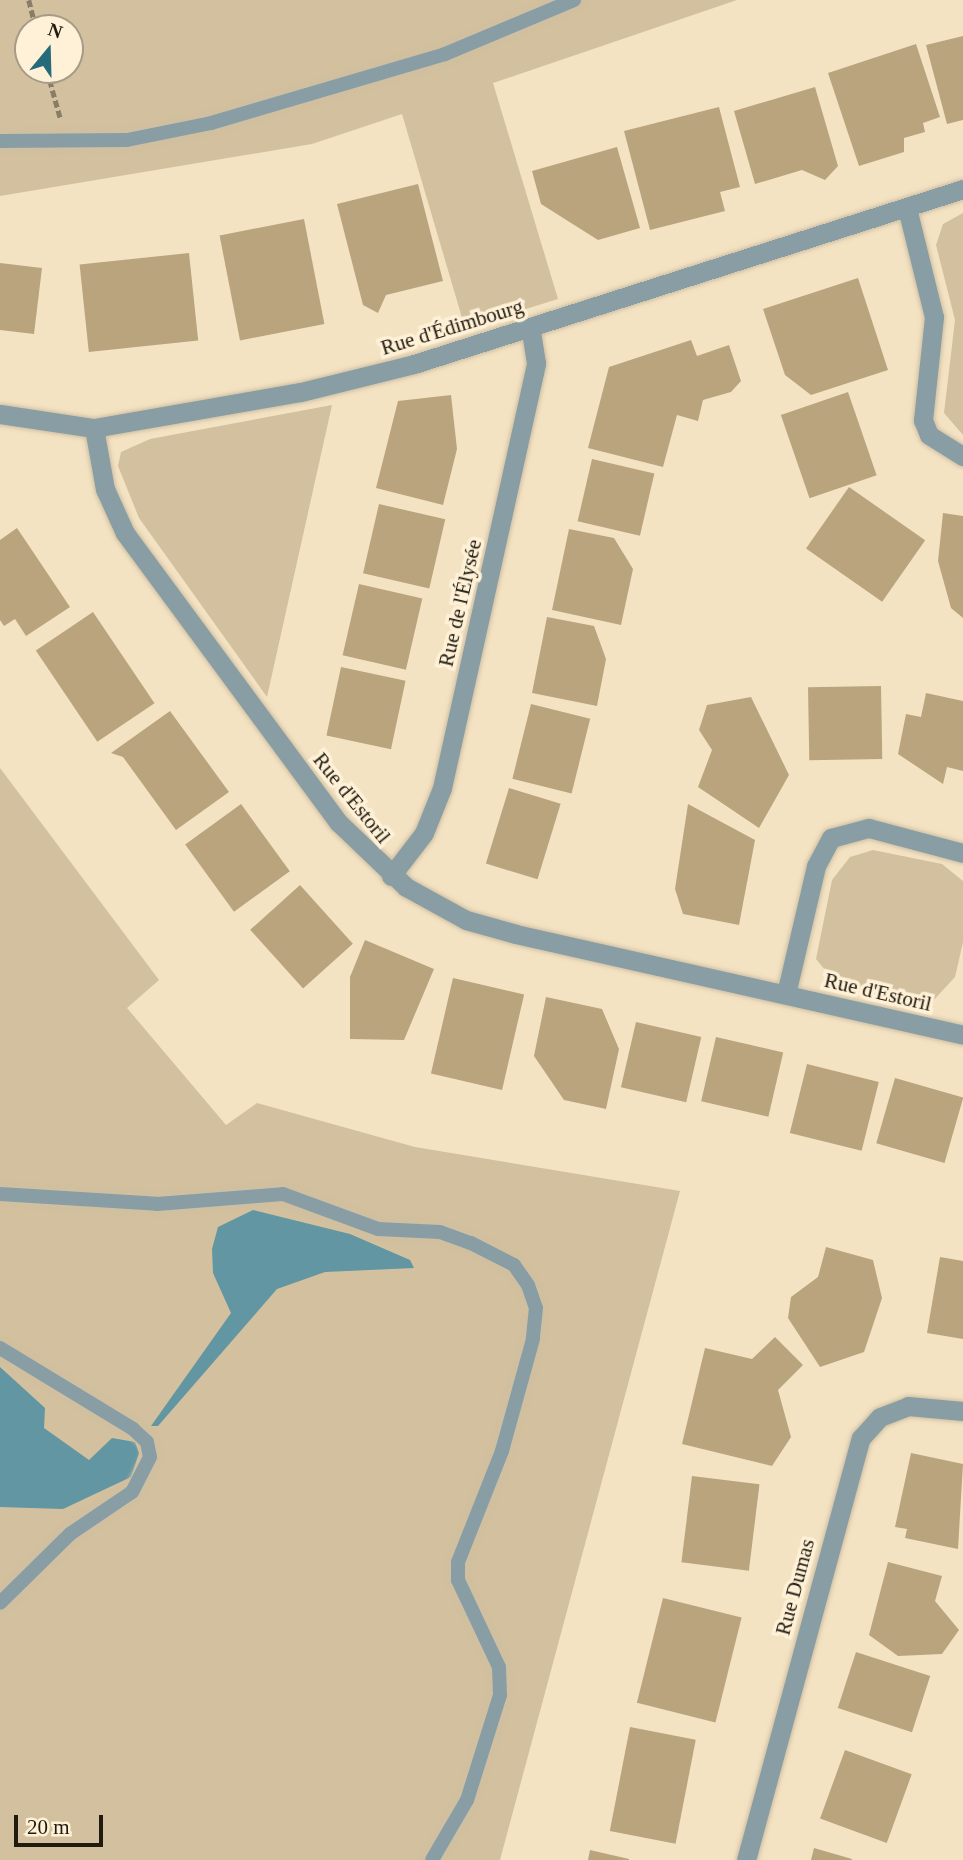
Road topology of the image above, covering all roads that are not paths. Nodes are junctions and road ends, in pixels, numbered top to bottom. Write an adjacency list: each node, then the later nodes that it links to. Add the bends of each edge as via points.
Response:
1 (574, 0): 2 (lane, via 444,54 211,123 67,144)
2 (0, 141)
3 (963, 190): 4 (street, Rue d'Édimbourg)
4 (907, 208): 5 (street, Rue d'Édimbourg); 8 (street, via 934,317 923,420 929,435)
5 (530, 327): 7 (street, Rue d'Édimbourg, via 301,392); 10 (street, Rue de l'Élysée, via 536,363 442,788 424,832)
6 (0, 414): 7 (street, Rue d'Édimbourg)
7 (94, 428): 10 (street, Rue d'Estoril, via 105,489 125,533 338,822)
8 (963, 456)
9 (963, 853): 11 (street, via 869,828 831,838 816,866)
10 (391, 876): 11 (street, Rue d'Estoril, via 425,900 486,926)
11 (786, 994): 12 (street, Rue d'Estoril)
12 (962, 1030)
13 (0, 1194): 17 (lane, via 157,1204 283,1194 378,1228 440,1232 471,1242 514,1265 528,1285 536,1308 533,1339 502,1451 457,1562 458,1580 499,1667 500,1695 467,1800)
14 (0, 1348): 16 (lane, via 133,1429 147,1442 150,1457 132,1492 70,1534)
15 (963, 1411): 18 (street, Rue Dumas, via 908,1406 880,1417 861,1438)
16 (0, 1603)
17 (432, 1860)
18 (746, 1860)

